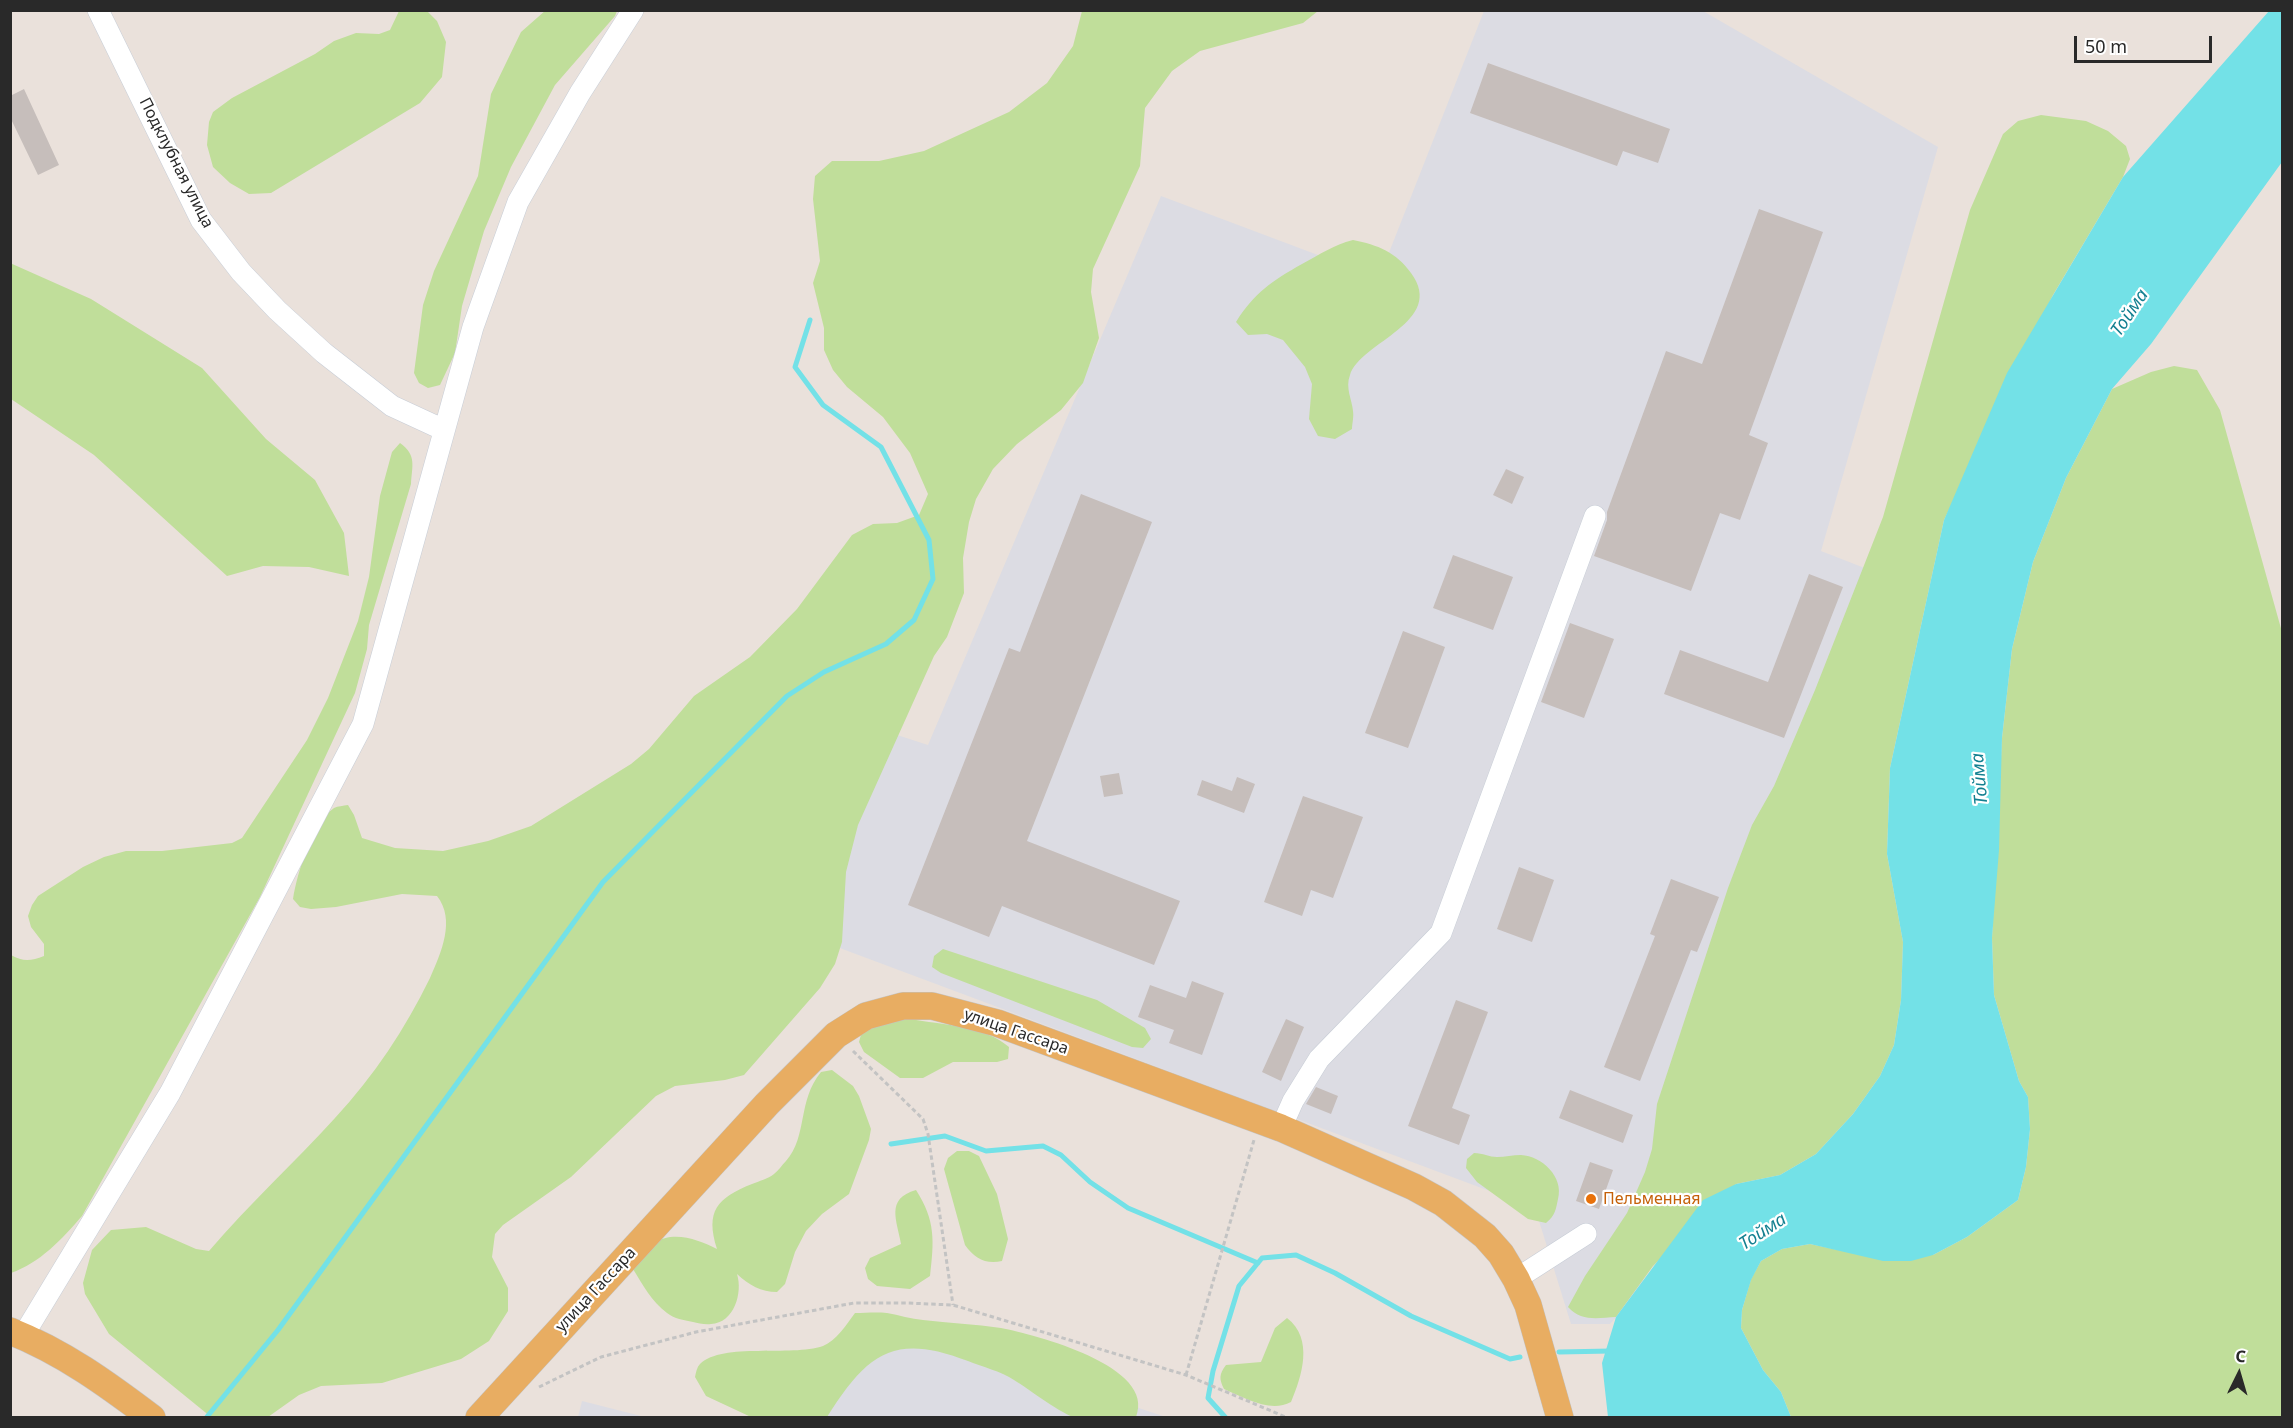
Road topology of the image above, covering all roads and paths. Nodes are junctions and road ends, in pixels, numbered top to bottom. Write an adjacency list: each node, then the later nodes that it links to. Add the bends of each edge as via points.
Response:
1 (98, 10): 3 (street, Подклубная улица, via 201,220 241,272 324,353 392,406)
2 (633, 10): 3 (street, via 518,202 473,327)
3 (444, 430): 10 (street, via 363,724 170,1093)
4 (1595, 516): 6 (street, via 1441,933 1319,1059)
5 (836, 1035): 6 (main road, улица Гассара, via 882,1010 932,1006 997,1023); 9 (path, via 923,1119); 14 (main road, улица Гассара, via 767,1104)
6 (1273, 1135): 8 (main road, улица Гассара, via 1414,1187 1443,1203 1485,1236); 11 (path, via 1254,1138)
7 (1586, 1234): 8 (street)
8 (1516, 1279): 16 (main road, улица Гассара, via 1528,1305)
9 (953, 1305): 11 (path); 12 (path, via 854,1303 696,1332 601,1357)
10 (17, 1334): 13 (main road, via 68,1359)
11 (1186, 1375): 15 (path)
12 (531, 1391)
13 (152, 1418)
14 (479, 1418)
15 (1288, 1418)
16 (1560, 1418)

